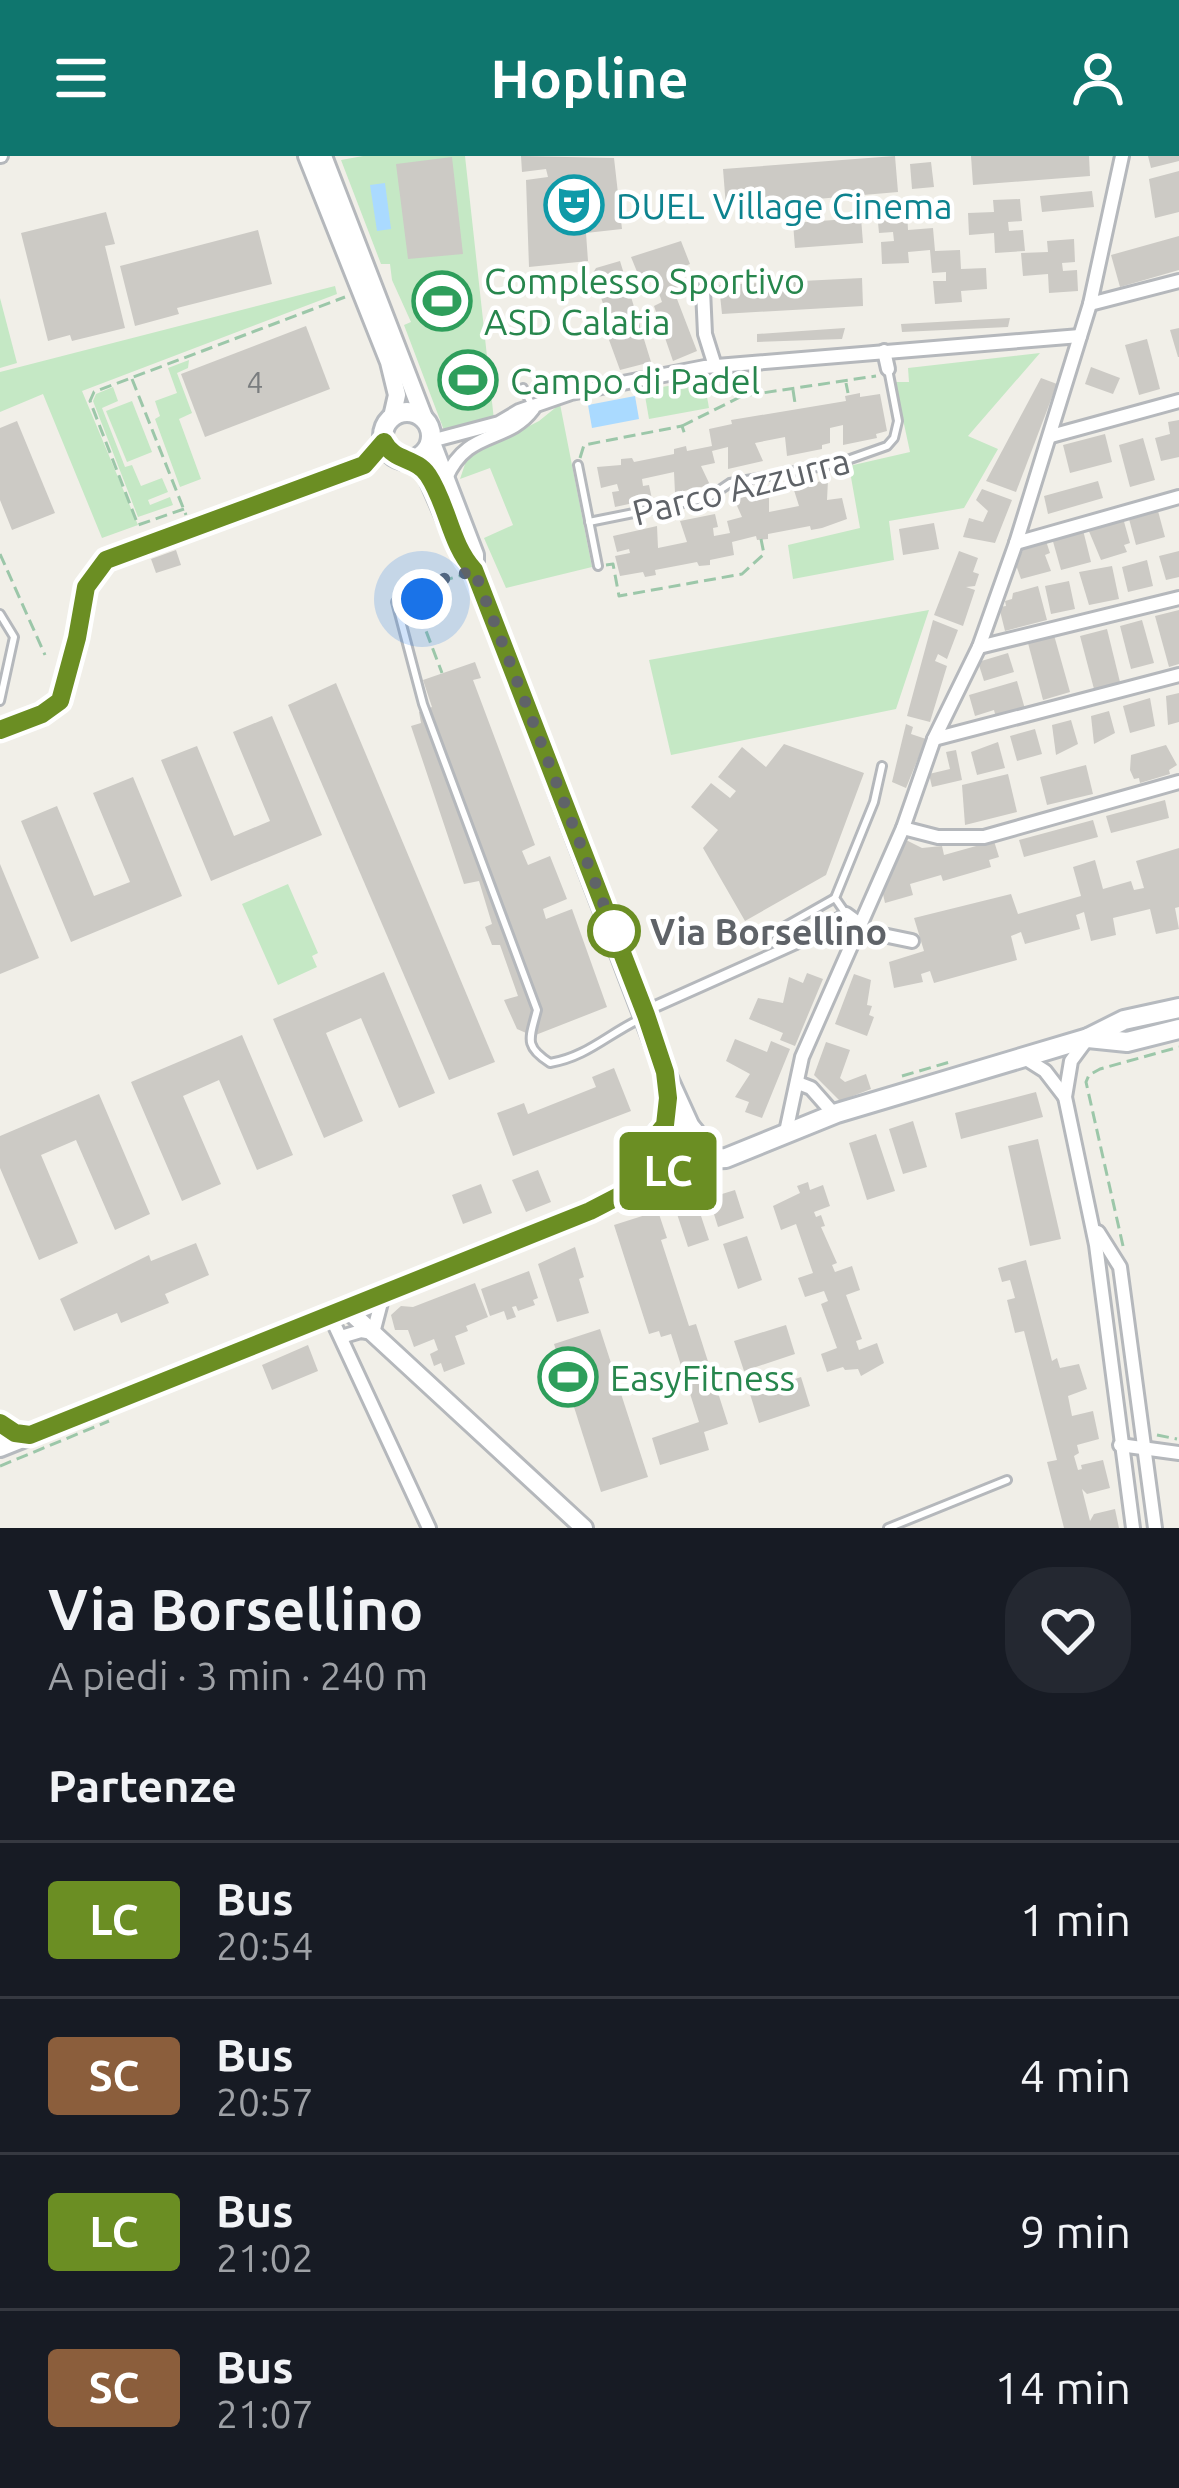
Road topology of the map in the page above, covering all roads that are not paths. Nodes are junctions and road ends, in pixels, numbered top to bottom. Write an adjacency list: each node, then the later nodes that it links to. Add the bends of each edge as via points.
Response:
1 (307, 156): 14 (street, via 389,362 398,395)
2 (324, 156): 15 (street)
3 (1122, 156): 6 (street)
4 (1179, 281): 6 (street)
5 (704, 290): 9 (street)
6 (1090, 304): 7 (street)
7 (1080, 336): 8 (street); 16 (street)
8 (884, 351): 9 (street); 10 (street)
9 (715, 366): 13 (street, via 571,393)
10 (888, 372): 23 (lane, Parco Azzurra, via 898,422 887,446 730,483 707,499)
11 (523, 388): 13 (lane)
12 (1179, 401): 16 (street)
13 (533, 409): 18 (street); 21 (street, via 471,444)
14 (392, 417): 15 (main road); 17 (main road)
15 (424, 418): 18 (main road)
16 (1051, 436): 24 (street)
17 (384, 442): 19 (main road); 33 (main road, via 364,465 106,560 86,587 60,701)
18 (431, 442): 19 (main road); 21 (main road)
19 (408, 460): 26 (main road, via 426,472)
20 (578, 465): 23 (lane, Parco Azzurra)
21 (446, 478): 26 (main road)
22 (1179, 497): 24 (street)
23 (590, 522): 25 (lane, Parco Azzurra)
24 (1016, 543): 30 (street)
25 (598, 566)
26 (474, 570): 44 (main road)
27 (1179, 598): 30 (street)
28 (396, 602): 44 (lane, via 423,704 537,1010 535,1053 550,1063 569,1060)
29 (0, 614): 32 (lane, via 14,638)
30 (979, 647): 34 (street)
31 (1179, 675): 34 (street)
32 (0, 701)
33 (0, 729)
34 (934, 739): 37 (street)
35 (882, 766): 38 (lane)
36 (1179, 782): 37 (street, via 984,837 938,838)
37 (903, 828): 40 (street)
38 (835, 898): 39 (lane); 41 (lane)
39 (847, 914): 40 (street); 44 (street)
40 (862, 929): 42 (street); 49 (street, via 802,1057)
41 (761, 940)
42 (912, 941)
43 (1179, 1008): 46 (main road, via 1124,1020)
44 (650, 1011): 48 (main road)
45 (1179, 1029): 46 (main road, via 1127,1042)
46 (1088, 1039): 47 (main road); 50 (street, via 1072,1061)
47 (1022, 1057): 50 (street); 51 (main road)
48 (665, 1072): 52 (main road); 54 (main road)
49 (798, 1083): 51 (street); 53 (street)
50 (1065, 1096): 57 (street)
51 (834, 1114): 53 (main road)
52 (665, 1125): 54 (main road, via 678,1122); 54 (main road, via 655,1150 663,1162)
53 (786, 1132): 55 (main road)
54 (689, 1150): 55 (main road); 56 (main road)
55 (726, 1158): 56 (main road)
56 (622, 1198): 58 (main road)
57 (1091, 1223): 64 (street); 66 (street, via 1120,1267)
58 (383, 1295): 59 (main road); 60 (street)
59 (339, 1312): 60 (street); 61 (street); 63 (main road)
60 (373, 1333): 61 (street); 70 (street)
61 (341, 1337): 69 (street)
62 (0, 1423): 63 (main road)
63 (30, 1435): 65 (main road)
64 (1120, 1445): 66 (street); 72 (street)
65 (0, 1448)
66 (1143, 1448): 67 (street); 73 (street)
67 (1179, 1453)
68 (1006, 1480): 71 (lane)
69 (429, 1528)
70 (584, 1528)
71 (889, 1528)
72 (1133, 1528)
73 (1155, 1528)

